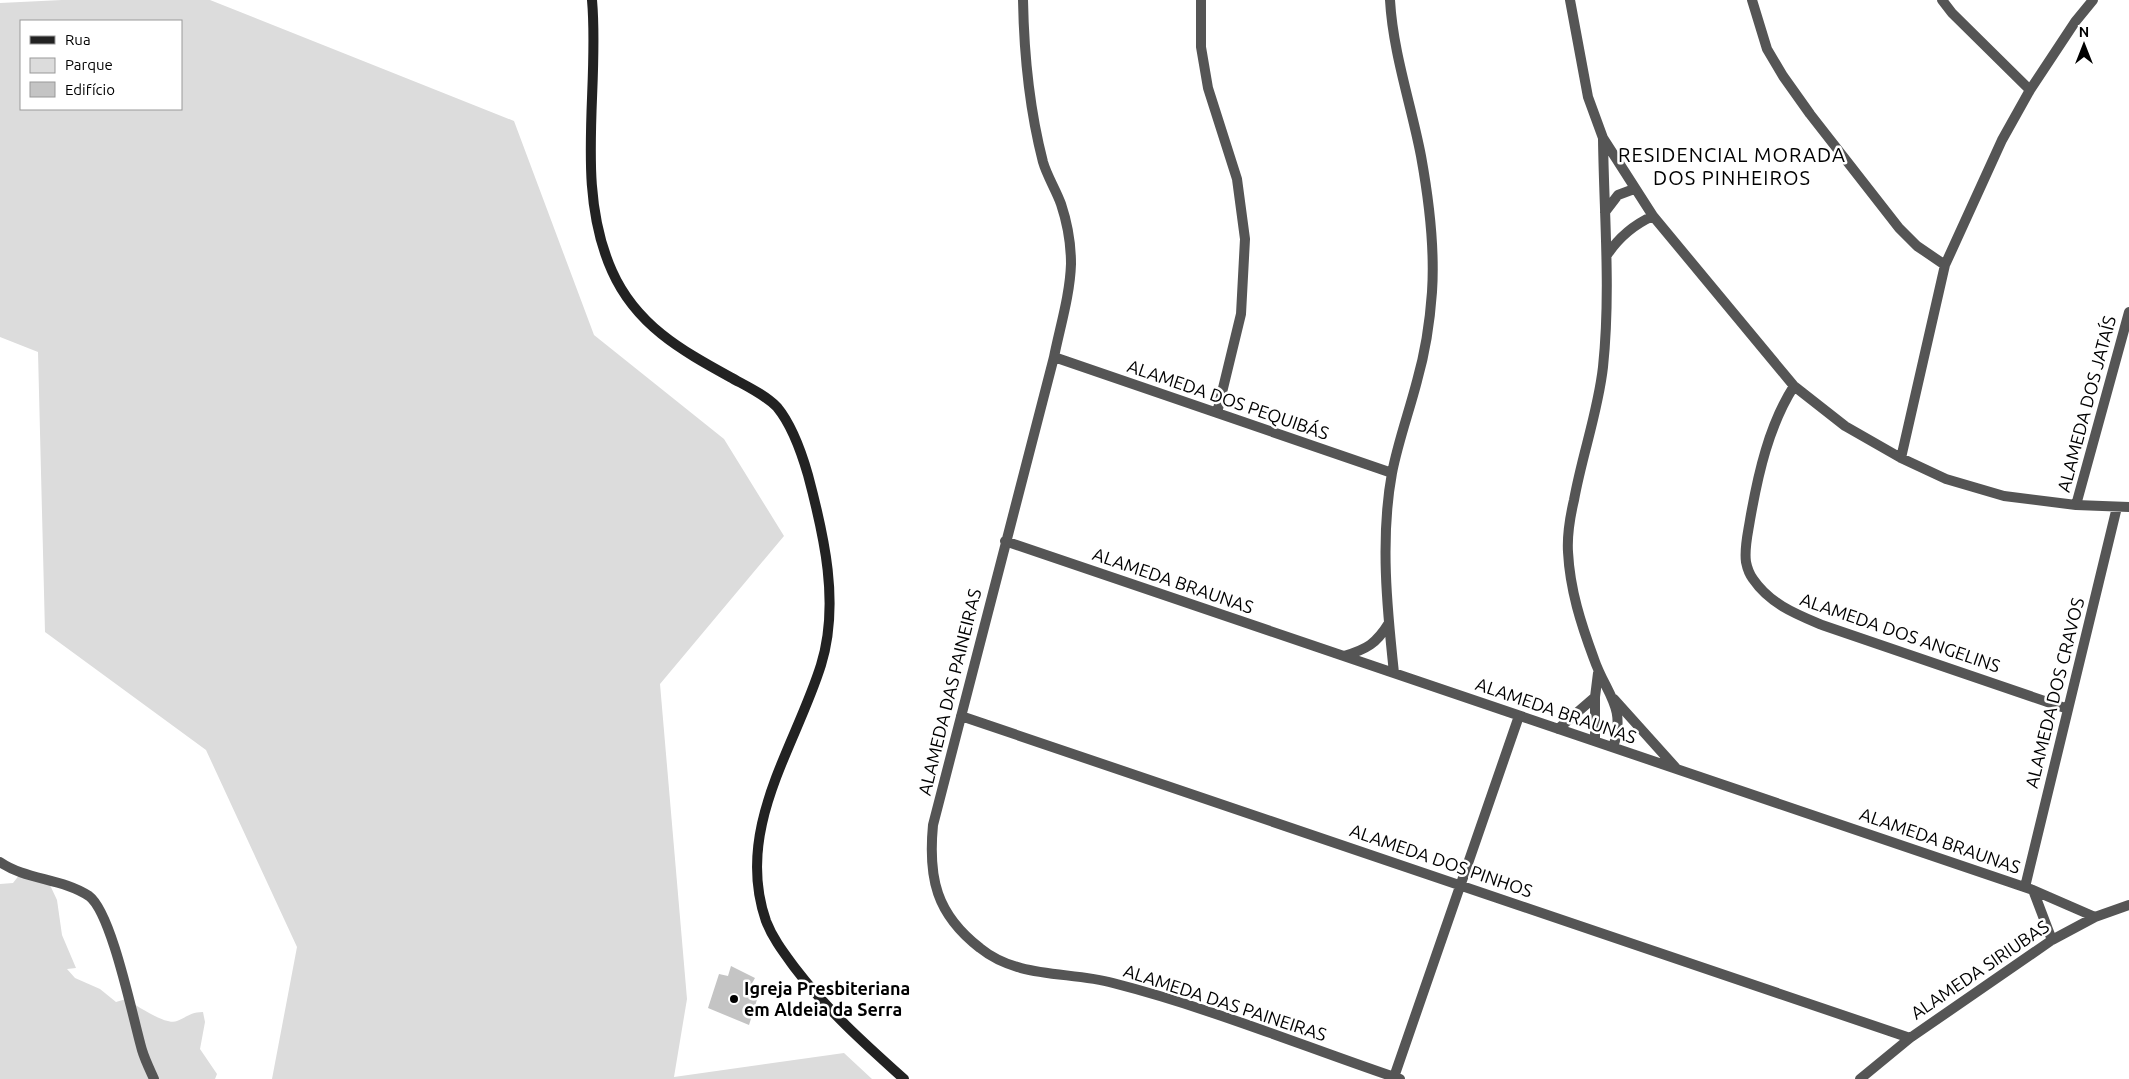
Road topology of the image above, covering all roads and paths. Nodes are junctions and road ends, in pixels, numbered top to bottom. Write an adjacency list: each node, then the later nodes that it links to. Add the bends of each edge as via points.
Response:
1 (592, 0): 48 (street, via 594,208 601,244 613,274 635,308 658,333 684,352 758,393 777,408 808,475 825,550 829,586 828,628 821,664 768,799 760,837 757,870 766,920 778,946 818,997)
2 (1023, 0): 17 (street, ALAMEDA DAS PAINEIRAS, via 1028,89 1035,129 1044,165 1061,205 1071,264)
3 (1201, 0): 19 (street, via 1201,47 1208,88 1237,180 1245,239 1241,314)
4 (1390, 0): 21 (street, via 1398,55 1421,157 1433,246 1427,332 1418,379)
5 (1570, 0): 10 (street, via 1588,97)
6 (1752, 0): 15 (street, via 1767,49 1810,114 1899,228 1917,246)
7 (1942, 0): 9 (street)
8 (2093, 0): 9 (street)
9 (2030, 90): 15 (street, via 2002,140)
10 (1603, 138): 11 (street); 12 (street)
11 (1634, 189): 12 (street, via 1618,195); 13 (street)
12 (1604, 213): 14 (street)
13 (1653, 216): 14 (street, via 1624,234); 18 (street)
14 (1606, 255): 28 (street, via 1603,367 1570,521 1568,551 1572,590)
15 (1945, 265): 20 (street)
16 (2129, 312): 22 (street, ALAMEDA DOS JATAÍS)
17 (1054, 358): 19 (street, ALAMEDA DOS PEQUIBÁS); 25 (street, ALAMEDA DAS PAINEIRAS)
18 (1794, 386): 20 (street, via 1845,426); 32 (street, ALAMEDA DOS ANGELINS, via 1771,435 1746,542 1746,562 1752,578 1764,593 1789,611 1822,624)
19 (1217, 413): 21 (street, ALAMEDA DOS PEQUIBÁS)
20 (1901, 458): 22 (street, via 1946,479 2004,496)
21 (1392, 473): 26 (street, via 1386,557)
22 (2076, 505): 23 (street)
23 (2117, 507): 24 (street); 32 (street, ALAMEDA DOS CRAVOS)
24 (2129, 507)
25 (1005, 541): 27 (street, ALAMEDA BRAUNAS); 33 (street, ALAMEDA DAS PAINEIRAS)
26 (1389, 623): 27 (street, via 1379,639 1363,650); 29 (street)
27 (1344, 656): 29 (street, ALAMEDA BRAUNAS)
28 (1598, 672): 30 (street); 31 (street)
29 (1394, 673): 34 (street, ALAMEDA BRAUNAS)
30 (1595, 697): 35 (street); 36 (street)
31 (1613, 697): 37 (street, via 1618,722); 38 (street)
32 (2068, 709): 41 (street, ALAMEDA DOS CRAVOS)
33 (961, 716): 40 (street, ALAMEDA DOS PINHOS); 46 (street, ALAMEDA DAS PAINEIRAS, via 933,825 932,870 947,916 980,949 1006,964 1031,971 1112,982 1182,1003)
34 (1519, 716): 35 (street, ALAMEDA BRAUNAS); 40 (street)
35 (1558, 729): 36 (street, ALAMEDA BRAUNAS)
36 (1595, 741): 37 (street, ALAMEDA BRAUNAS)
37 (1613, 747): 38 (street, ALAMEDA BRAUNAS)
38 (1677, 769): 41 (street, ALAMEDA BRAUNAS)
39 (0, 862): 47 (street, via 80,890 98,905)
40 (1461, 885): 45 (street, ALAMEDA DOS PINHOS); 46 (street)
41 (2029, 889): 43 (street, ALAMEDA BRAUNAS); 44 (street)
42 (2129, 905): 43 (street, ALAMEDA SIRIUBAS)
43 (2095, 917): 44 (street, ALAMEDA SIRIUBAS)
44 (2052, 940): 45 (street, ALAMEDA SIRIUBAS)
45 (1910, 1038): 49 (street, ALAMEDA SIRIUBAS)
46 (1397, 1078)
47 (154, 1079)
48 (904, 1079)
49 (1860, 1079)

